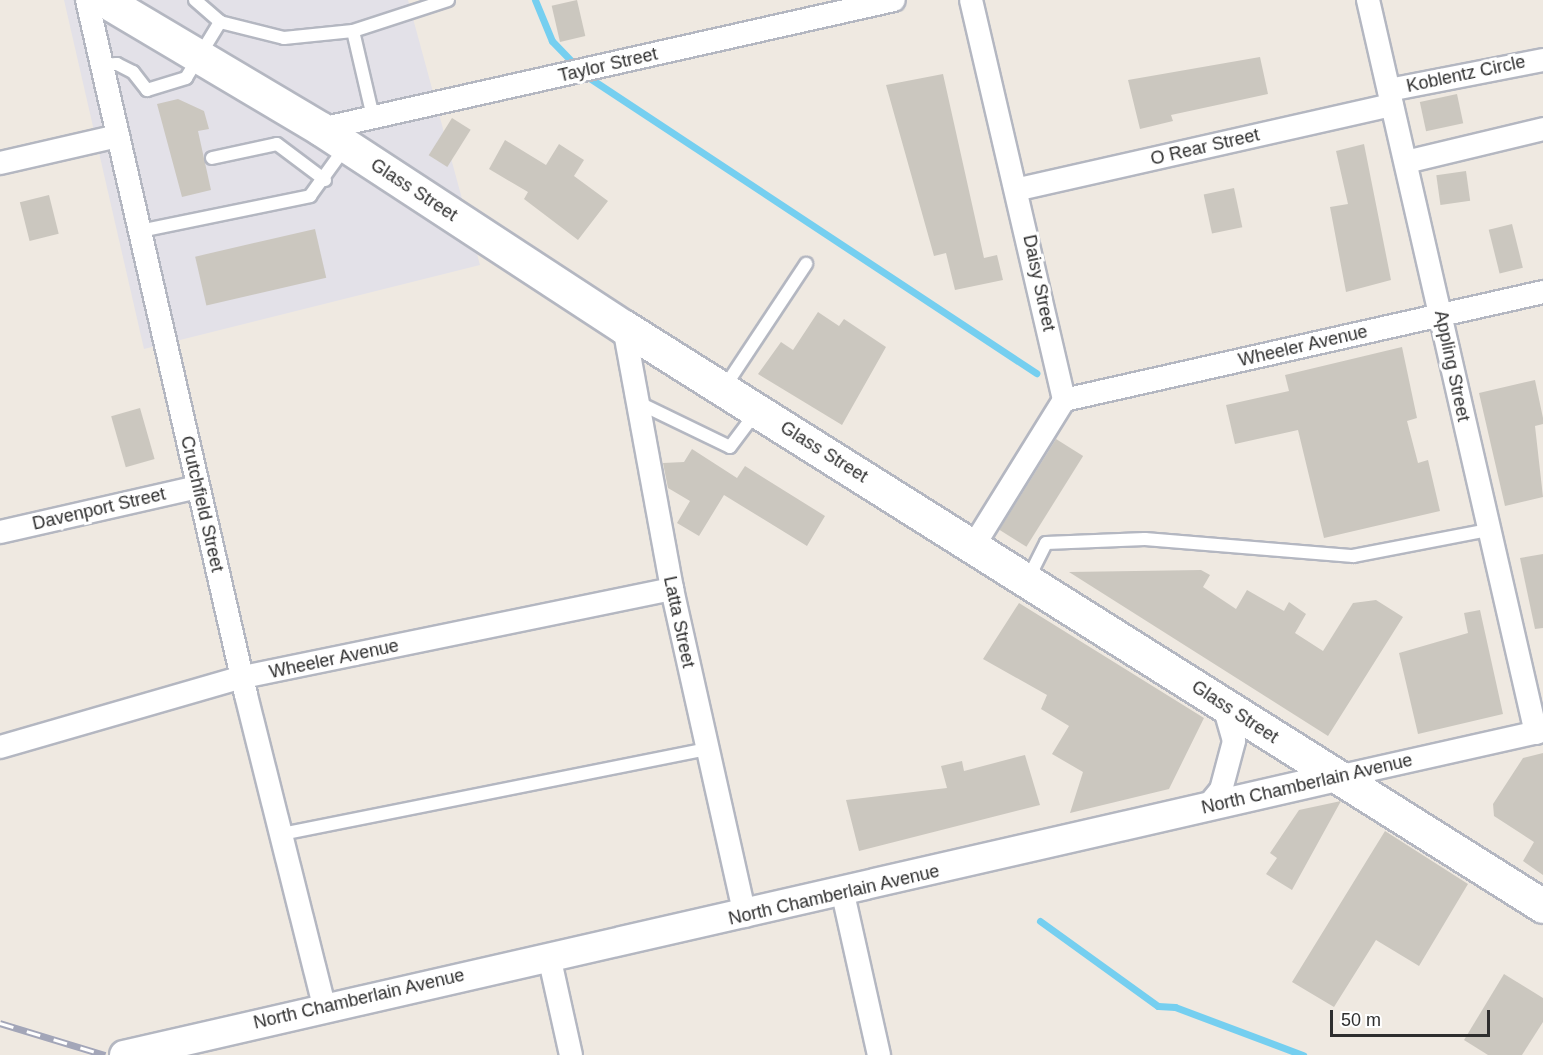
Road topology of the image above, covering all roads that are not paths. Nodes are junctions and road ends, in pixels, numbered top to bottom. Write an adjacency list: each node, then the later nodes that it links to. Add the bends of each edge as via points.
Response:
1 (87, 0): 13 (street, Crutchfield Street)
2 (104, 0): 11 (main road, Glass Street)
3 (195, 0): 9 (lane)
4 (448, 0): 10 (lane)
5 (894, 0): 8 (street, Taylor Street)
6 (971, 0): 23 (street, Daisy Street)
7 (1368, 0): 14 (street, Appling Street)
8 (867, 3): 15 (street, Taylor Street)
9 (220, 22): 10 (lane, via 284,38); 11 (lane)
10 (353, 31): 15 (lane)
11 (202, 58): 13 (lane, via 186,78 147,90 133,72 117,64); 18 (main road, Glass Street)
12 (1543, 60): 14 (street, Koblentz Circle)
13 (101, 65): 17 (street, Crutchfield Street)
14 (1391, 97): 20 (street, Appling Street); 23 (street, O Rear Street)
15 (373, 117): 18 (street, Taylor Street)
16 (1543, 129): 20 (street)
17 (118, 136): 21 (street); 24 (street, Crutchfield Street)
18 (334, 137): 22 (lane); 28 (main road, Glass Street)
19 (212, 158): 22 (lane, via 277,144)
20 (1406, 162): 27 (street, Appling Street)
21 (0, 163)
22 (325, 180): 24 (lane, via 310,196)
23 (1019, 189): 30 (street, Daisy Street)
24 (140, 231): 33 (street, Crutchfield Street)
25 (806, 264): 29 (lane)
26 (1543, 292): 27 (street, Wheeler Avenue)
27 (1441, 315): 30 (street, Wheeler Avenue); 34 (street, Appling Street)
28 (624, 327): 29 (main road, Glass Street); 31 (street, Latta Street)
29 (723, 389): 32 (main road, Glass Street)
30 (1064, 400): 36 (street)
31 (636, 402): 32 (lane, via 730,447); 38 (street, Latta Street)
32 (758, 410): 36 (main road, Glass Street)
33 (198, 487): 35 (street, Davenport Street); 39 (street, Crutchfield Street)
34 (1488, 530): 37 (lane, via 1353,556 1145,539 1046,543); 41 (street, Appling Street)
35 (0, 532)
36 (974, 545): 37 (main road, Glass Street)
37 (1028, 580): 40 (main road, Glass Street)
38 (672, 589): 39 (street, Wheeler Avenue); 43 (street, Latta Street)
39 (243, 677): 42 (street, Wheeler Avenue); 46 (street, Crutchfield Street)
40 (1224, 705): 44 (main road, Glass Street); 45 (street, via 1234,741 1221,790)
41 (1540, 732): 44 (street, North Chamberlain Avenue)
42 (0, 747)
43 (706, 748): 46 (lane); 49 (street, Latta Street)
44 (1337, 777): 45 (street, North Chamberlain Avenue); 48 (main road, Glass Street)
45 (1207, 807): 47 (street, North Chamberlain Avenue)
46 (282, 834): 51 (street, Crutchfield Street)
47 (843, 894): 49 (street, North Chamberlain Avenue); 54 (street)
48 (1543, 906)
49 (745, 916): 50 (street, North Chamberlain Avenue)
50 (549, 956): 51 (street, North Chamberlain Avenue); 53 (street)
51 (324, 1006): 52 (street, North Chamberlain Avenue)
52 (124, 1055)
53 (571, 1055)
54 (879, 1055)

